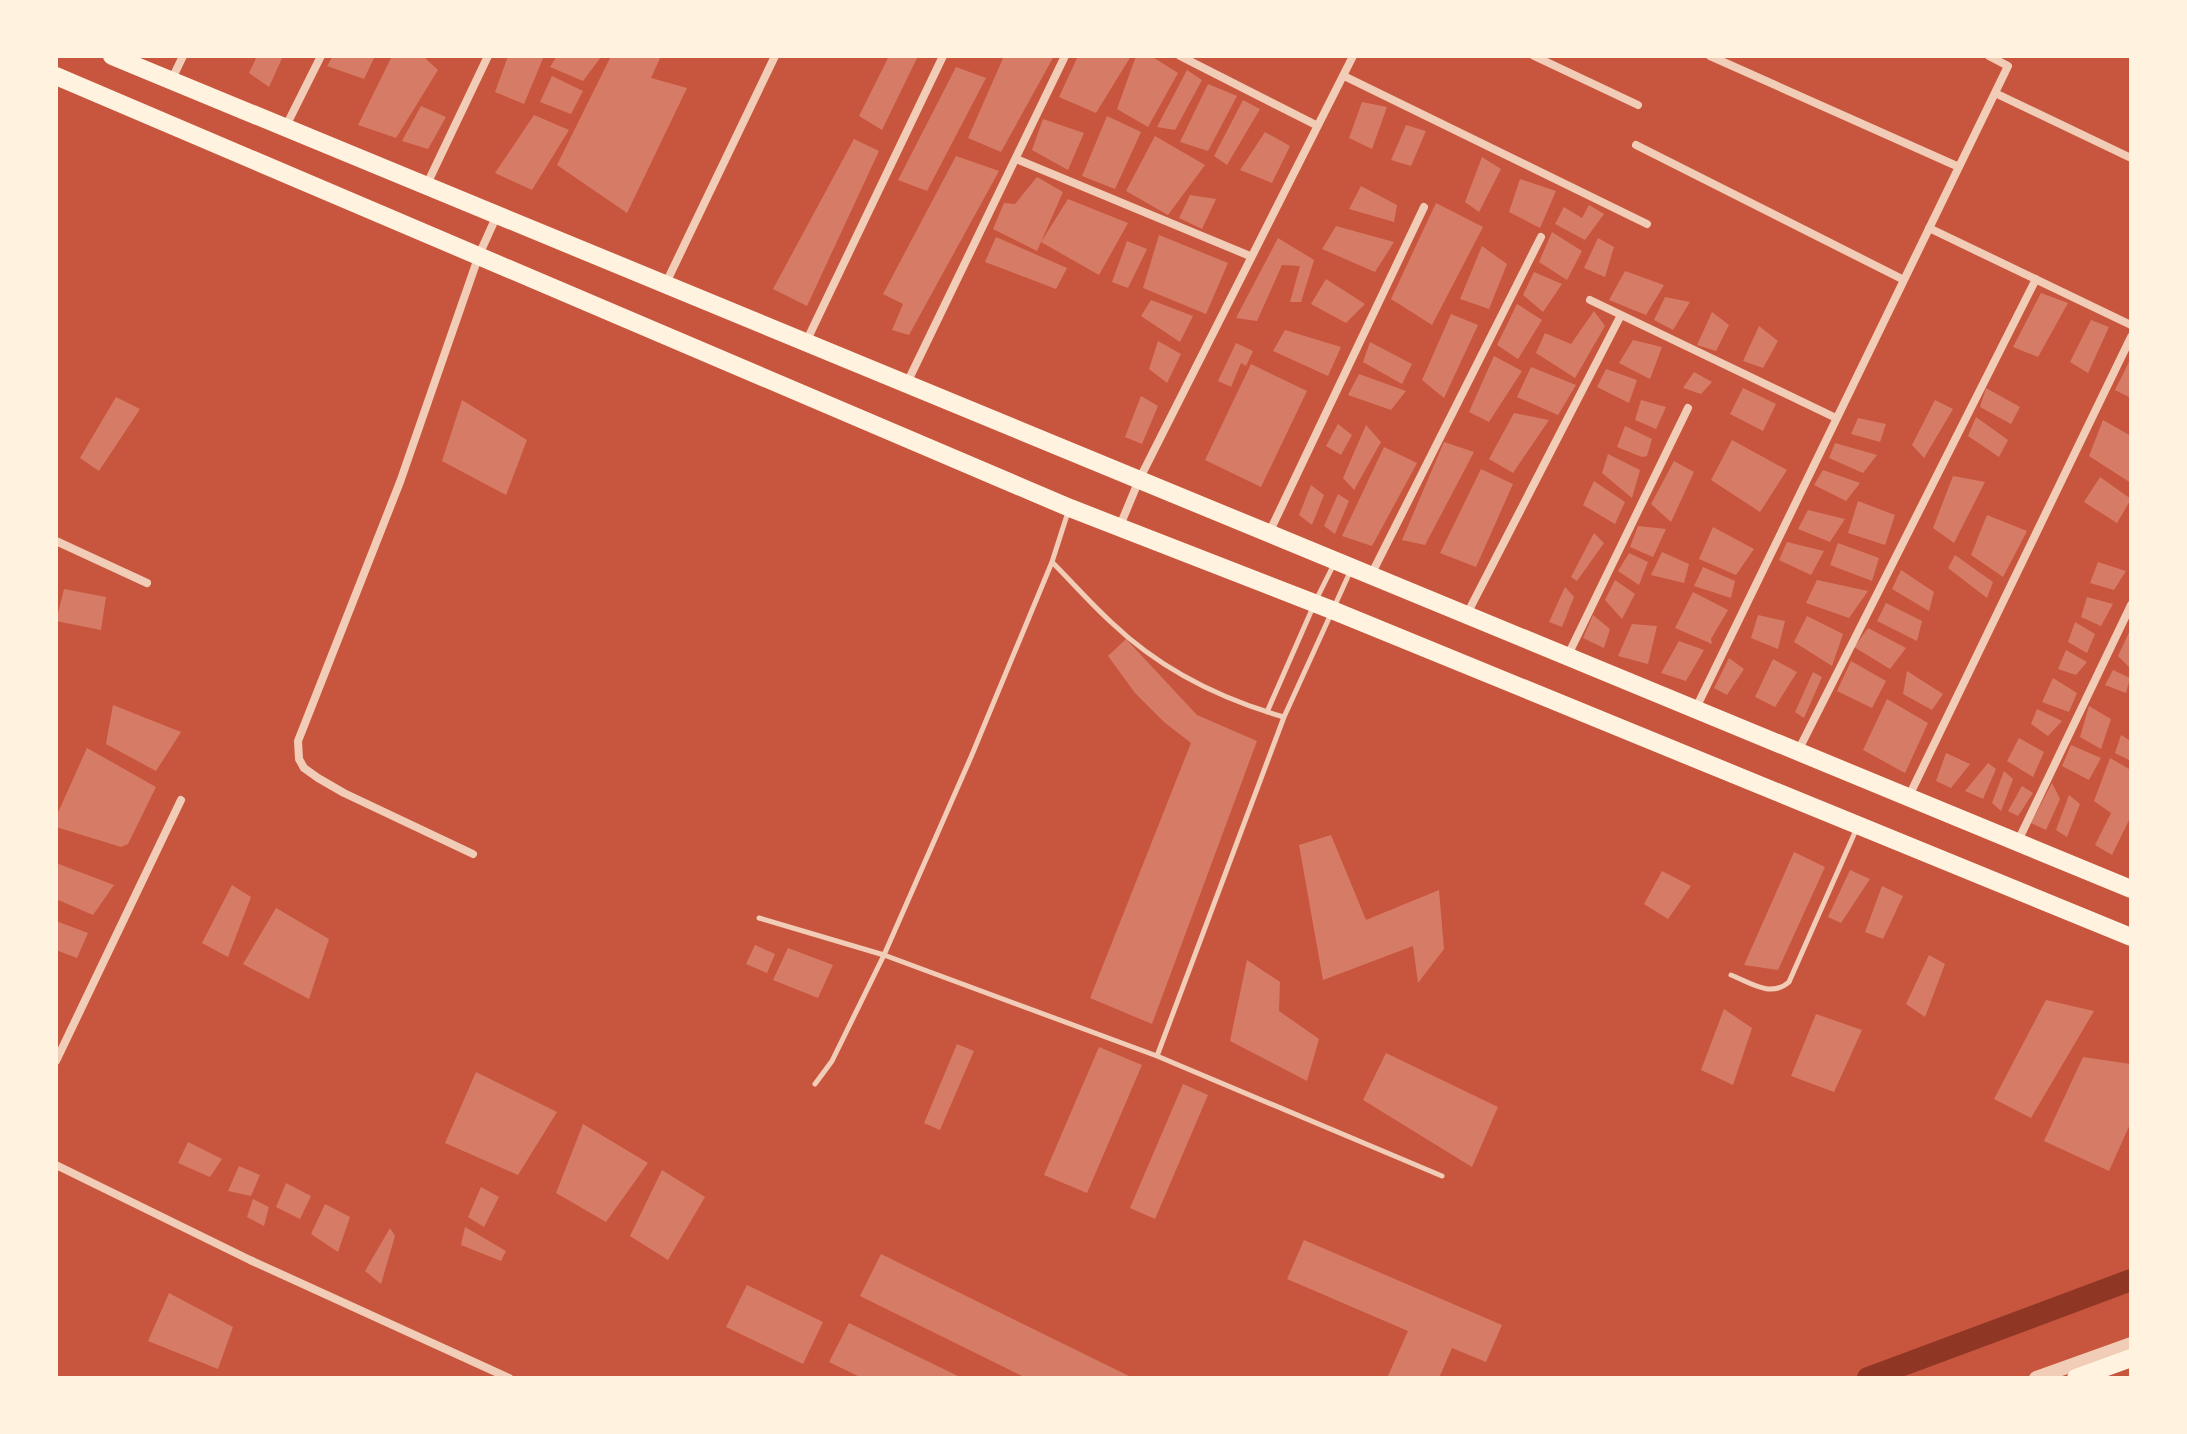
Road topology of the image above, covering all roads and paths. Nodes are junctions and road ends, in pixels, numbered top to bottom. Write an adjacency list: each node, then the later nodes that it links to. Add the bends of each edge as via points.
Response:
1 (112, 56): 17 (main road)
2 (183, 56): 17 (street)
3 (321, 56): 21 (street)
4 (488, 56): 26 (street)
5 (775, 56): 36 (street)
6 (943, 56): 41 (street)
7 (1065, 56): 24 (street)
8 (1180, 56): 20 (street)
9 (1353, 56): 16 (street)
10 (1534, 56): 19 (street)
11 (1710, 56): 25 (street)
12 (1989, 56): 14 (street)
13 (2012, 56): 14 (street)
14 (2008, 66): 18 (street)
15 (56, 76): 32 (main road)
16 (1344, 76): 20 (street); 29 (street)
17 (172, 79): 21 (main road)
18 (1995, 93): 23 (street); 25 (street)
19 (1638, 105)
20 (1316, 125): 33 (street)
21 (286, 126): 26 (main road)
22 (1636, 145): 35 (street)
23 (2131, 158)
24 (1016, 159): 33 (street); 42 (street)
25 (1959, 167): 30 (street)
26 (427, 185): 28 (main road)
27 (1424, 207): 48 (street)
28 (497, 214): 32 (street); 36 (main road)
29 (1647, 224)
30 (1929, 228): 34 (street); 35 (street)
31 (1541, 237): 52 (street)
32 (479, 255): 46 (main road); 66 (street, via 400,482 297,750 304,768 344,793)
33 (1250, 256): 45 (street)
34 (2036, 279): 39 (street); 61 (street)
35 (1904, 280): 44 (street)
36 (664, 285): 41 (main road)
37 (1590, 300): 38 (street)
38 (1621, 315): 44 (street); 56 (street)
39 (2131, 325)
40 (2131, 337): 62 (street)
41 (805, 343): 42 (main road)
42 (906, 384): 45 (main road)
43 (1688, 408): 57 (street)
44 (1836, 418): 58 (street)
45 (1139, 480): 47 (street); 48 (main road)
46 (1070, 508): 47 (main road); 50 (lane)
47 (1119, 528): 55 (main road)
48 (1269, 533): 51 (main road)
49 (56, 541): 53 (street)
50 (1052, 562): 59 (lane, via 1114,625 1164,664 1227,698); 70 (lane)
51 (1344, 564): 52 (main road); 55 (lane); 55 (lane)
52 (1371, 576): 56 (main road)
53 (147, 583)
54 (2131, 605): 65 (street)
55 (1323, 607): 59 (lane); 60 (lane); 64 (main road)
56 (1467, 615): 57 (main road)
57 (1568, 656): 58 (main road)
58 (1696, 708): 61 (main road)
59 (1267, 712): 60 (lane)
60 (1284, 717): 72 (lane)
61 (1798, 751): 62 (main road)
62 (1909, 797): 65 (main road)
63 (181, 800): 73 (street)
64 (1858, 826): 69 (main road); 71 (lane, via 1789,982 1772,991)
65 (2018, 842): 67 (main road)
66 (473, 854)
67 (2131, 889)
68 (759, 918): 70 (lane)
69 (2131, 937)
70 (884, 955): 72 (lane); 74 (lane, via 832,1061)
71 (1731, 975)
72 (1157, 1056): 76 (lane)
73 (56, 1061)
74 (815, 1084)
75 (56, 1165): 79 (street)
76 (1442, 1176)
77 (2131, 1344): 80 (street)
78 (2131, 1358): 81 (main road)
79 (509, 1378)
80 (2036, 1378)
81 (2076, 1378)

